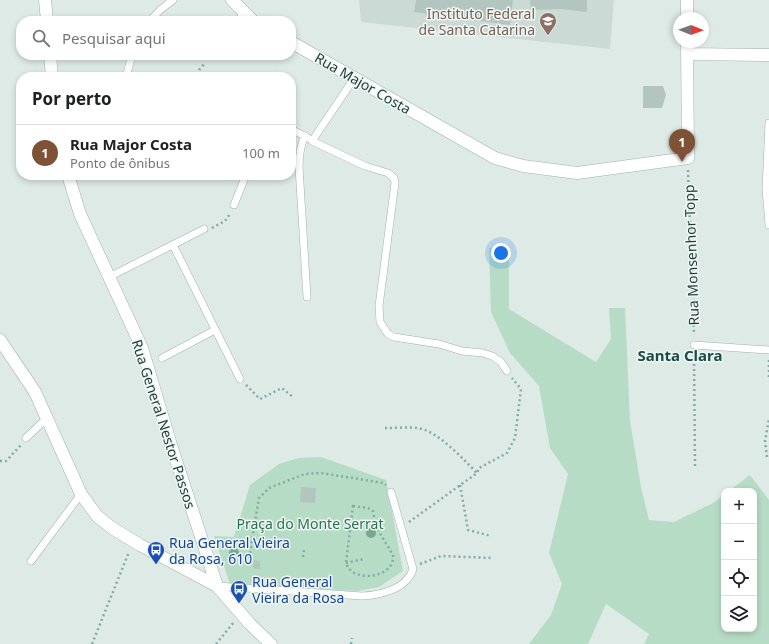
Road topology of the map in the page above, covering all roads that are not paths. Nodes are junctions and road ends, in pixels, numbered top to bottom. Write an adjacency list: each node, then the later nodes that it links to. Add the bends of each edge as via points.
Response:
1 (46, 0): 6 (street)
2 (173, 0): 7 (lane)
3 (232, 0): 8 (street)
4 (687, 0): 5 (street)
5 (687, 12)
6 (47, 16)
7 (155, 16)
8 (244, 16)
9 (296, 45): 16 (street, Rua Major Costa)
10 (687, 48): 11 (street); 16 (street, Rua Major Costa, via 688,158 577,173 523,166 495,158)
11 (769, 55)
12 (50, 60): 14 (street)
13 (131, 60): 15 (lane)
14 (52, 72)
15 (127, 72)
16 (355, 77): 19 (lane)
17 (769, 123): 23 (lane, via 766,189)
18 (296, 132): 19 (lane)
19 (309, 139): 27 (lane, via 300,154 299,167); 33 (lane, via 365,166 388,173 394,178 379,306 380,322 384,331 394,337 492,356 501,362)
20 (70, 180): 26 (street, Rua General Nestor Passos, via 80,214)
21 (244, 180): 22 (lane)
22 (234, 205)
23 (769, 225)
24 (204, 229): 25 (lane)
25 (173, 245): 26 (lane); 28 (lane)
26 (109, 277): 40 (street, Rua General Nestor Passos, via 148,365)
27 (307, 297)
28 (216, 330): 32 (lane); 34 (lane)
29 (0, 340): 35 (street, via 35,392)
30 (694, 345): 31 (lane)
31 (769, 350)
32 (162, 358)
33 (507, 371)
34 (240, 379)
35 (47, 418): 36 (lane); 38 (street)
36 (26, 438)
37 (391, 492): 40 (lane, via 413,569 411,576 393,590 374,595)
38 (81, 494): 39 (lane); 40 (street, via 97,516 112,528)
39 (31, 561)
40 (217, 586): 41 (street)
41 (270, 644)

